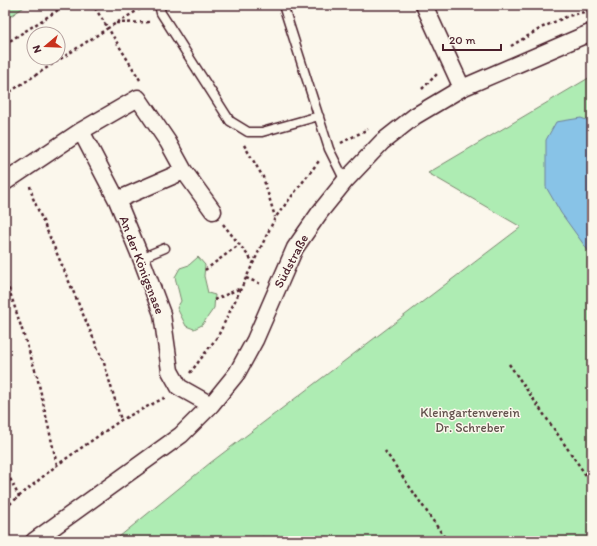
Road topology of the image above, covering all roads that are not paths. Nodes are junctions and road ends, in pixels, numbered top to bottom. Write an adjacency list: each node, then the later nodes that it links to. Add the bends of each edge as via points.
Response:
1 (159, 5): 6 (lane, via 161,13 230,121 248,132 262,132)
2 (283, 5): 6 (lane)
3 (424, 5): 5 (street)
4 (592, 32): 5 (street, Südstraße)
5 (462, 88): 9 (street, Südstraße, via 409,121 382,142)
6 (319, 116): 9 (lane, via 329,149)
7 (81, 131): 8 (street, via 138,98); 10 (street); 11 (street, An der Königsnase)
8 (184, 170): 11 (street, An der Königsnase); 12 (street)
9 (345, 181): 15 (street, Südstraße, via 295,248 255,340 236,373)
10 (5, 182)
11 (117, 200): 14 (street, An der Königsnase)
12 (213, 211)
13 (164, 248): 14 (lane)
14 (141, 258): 15 (street, An der Königsnase, via 162,314 170,371 179,387)
15 (211, 405): 16 (street, Südstraße, via 181,435)
16 (34, 541)

